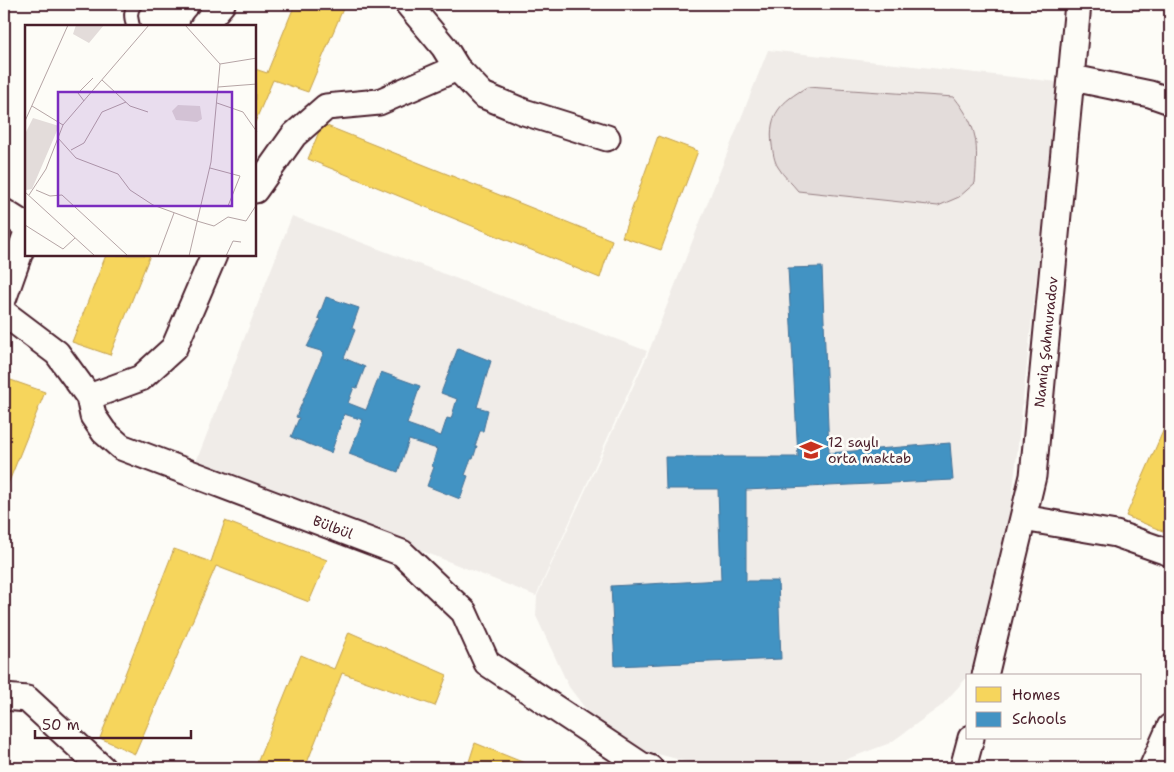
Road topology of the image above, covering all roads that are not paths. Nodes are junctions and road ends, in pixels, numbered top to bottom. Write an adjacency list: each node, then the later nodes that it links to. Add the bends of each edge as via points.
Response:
1 (136, 4): 5 (lane, via 130,17)
2 (222, 4): 6 (street)
3 (408, 4): 7 (street)
4 (1078, 4): 8 (street, Namiq Şahmuradov)
5 (133, 25)
6 (204, 25)
7 (457, 68): 10 (street, via 483,95 524,112); 11 (street, via 379,102 326,107 294,135)
8 (1073, 78): 9 (street); 19 (street, Namiq Şahmuradov, via 1033,476)
9 (1170, 101)
10 (607, 138)
11 (256, 189)
12 (4, 212): 13 (street)
13 (25, 225)
14 (25, 239): 16 (street)
15 (214, 256): 18 (street, via 174,348 141,378)
16 (4, 297)
17 (4, 313): 18 (street, Bülbül, via 58,353)
18 (89, 396): 26 (street, Bülbül, via 93,416 104,432 121,447 402,553 464,612 487,663)
19 (1023, 518): 20 (street, via 1116,534); 21 (street, Namiq Şahmuradov)
20 (1170, 553)
21 (985, 674)
22 (4, 697): 25 (street, via 27,699)
23 (1170, 727): 28 (street)
24 (971, 740): 27 (street)
25 (102, 768)
26 (650, 768)
27 (964, 768)
28 (1152, 768)

